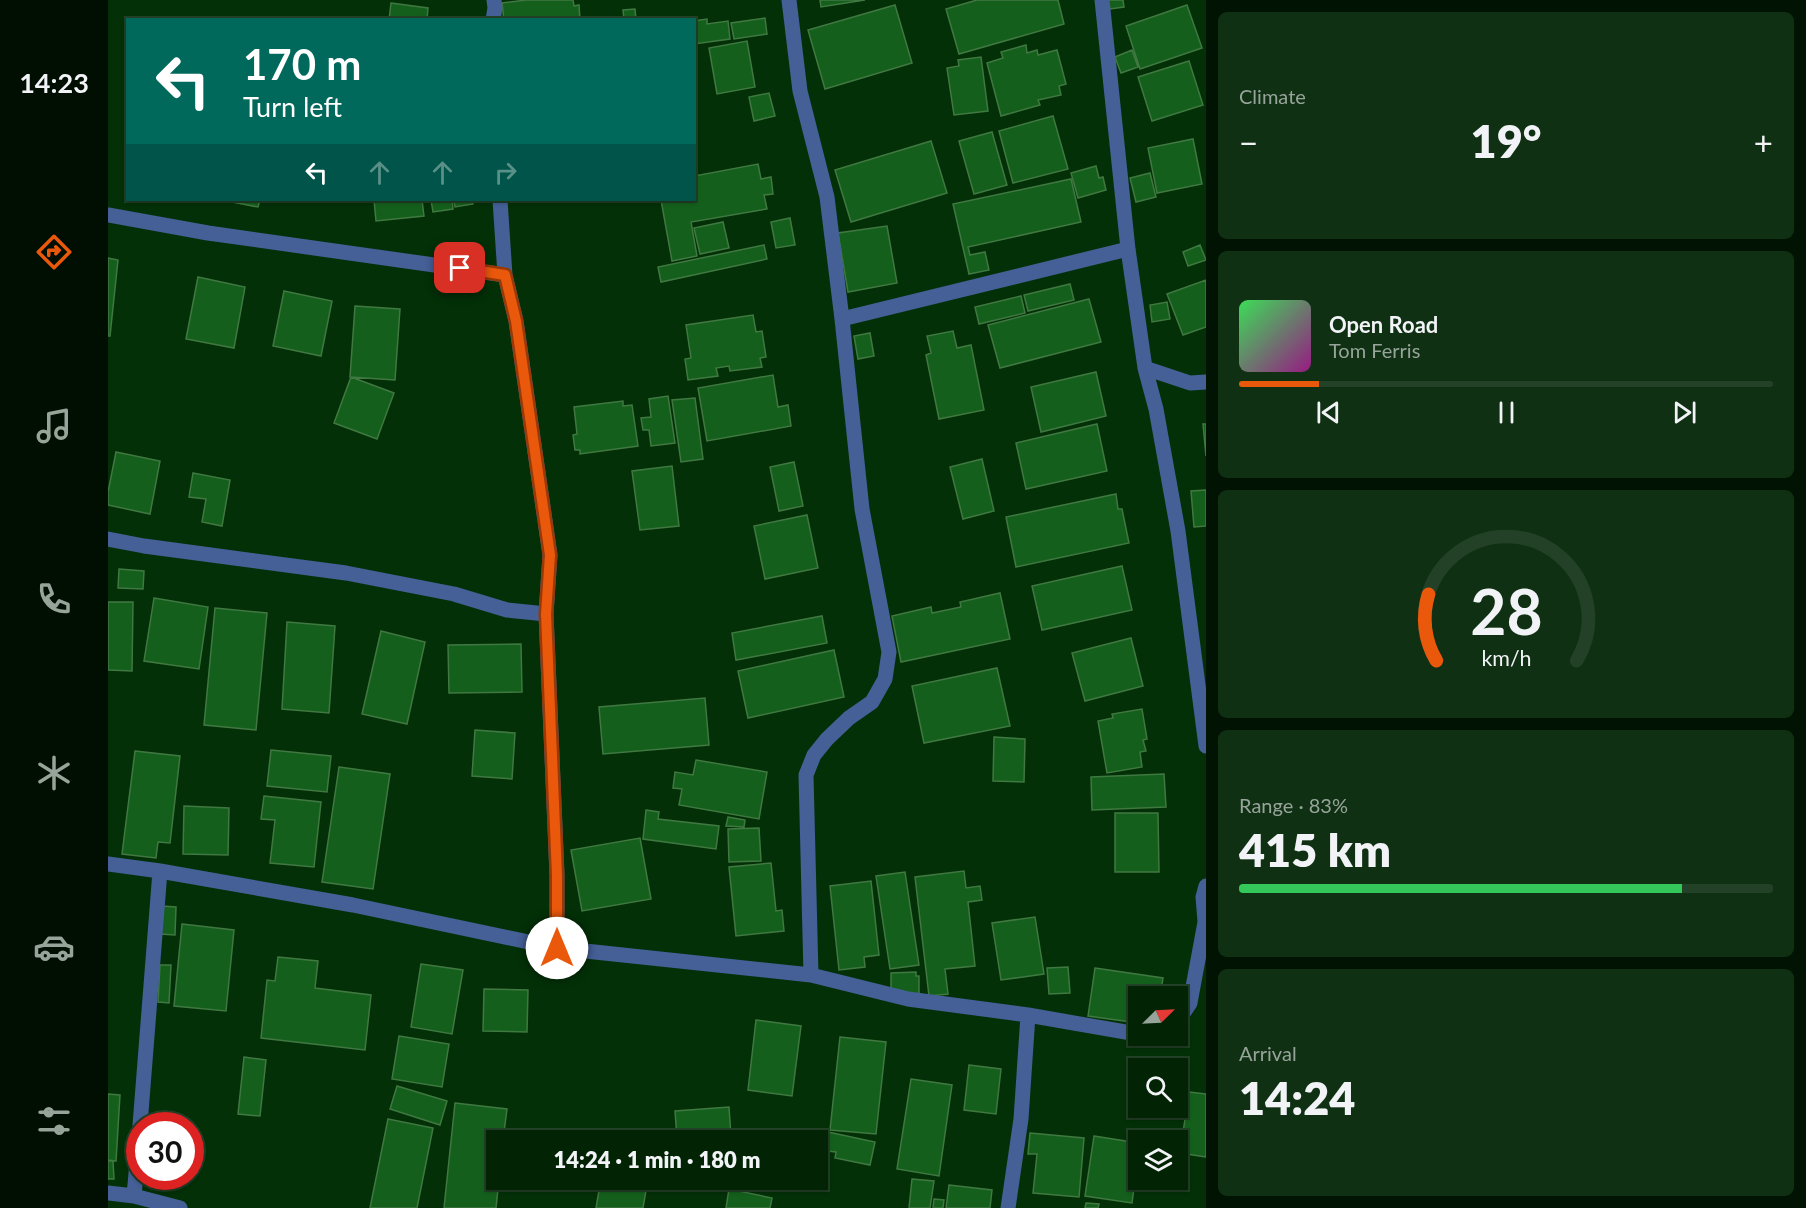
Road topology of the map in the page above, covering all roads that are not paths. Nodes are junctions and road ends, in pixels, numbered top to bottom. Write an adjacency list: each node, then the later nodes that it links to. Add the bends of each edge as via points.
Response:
1 (494, 0): 4 (street)
2 (789, 0): 9 (street, via 800,91 827,197)
3 (1102, 0): 7 (street)
4 (493, 18)
5 (500, 201): 8 (street)
6 (108, 215): 8 (street)
7 (1128, 249): 9 (street); 10 (street)
8 (505, 275): 13 (street, via 516,321 550,555)
9 (842, 319): 20 (street, via 862,509 890,652 885,680 872,702 827,739 814,755 806,775)
10 (1145, 368): 11 (street, via 1190,383); 14 (street, via 1156,409)
11 (1206, 382)
12 (108, 539): 13 (street, via 346,573 454,594 507,610)
13 (546, 614): 19 (street)
14 (1200, 662): 15 (street)
15 (1206, 746)
16 (108, 864): 17 (street)
17 (160, 871): 19 (street, via 352,905); 24 (street)
18 (1206, 886): 21 (street, via 1205,922)
19 (557, 948): 20 (street)
20 (811, 975): 22 (street, via 908,999)
21 (1188, 1006)
22 (1028, 1015): 23 (street); 29 (street, via 1021,1119)
23 (1128, 1032)
24 (141, 1112)
25 (135, 1190): 27 (street)
26 (108, 1193): 27 (street)
27 (134, 1196): 28 (street)
28 (180, 1208)
29 (1008, 1208)

